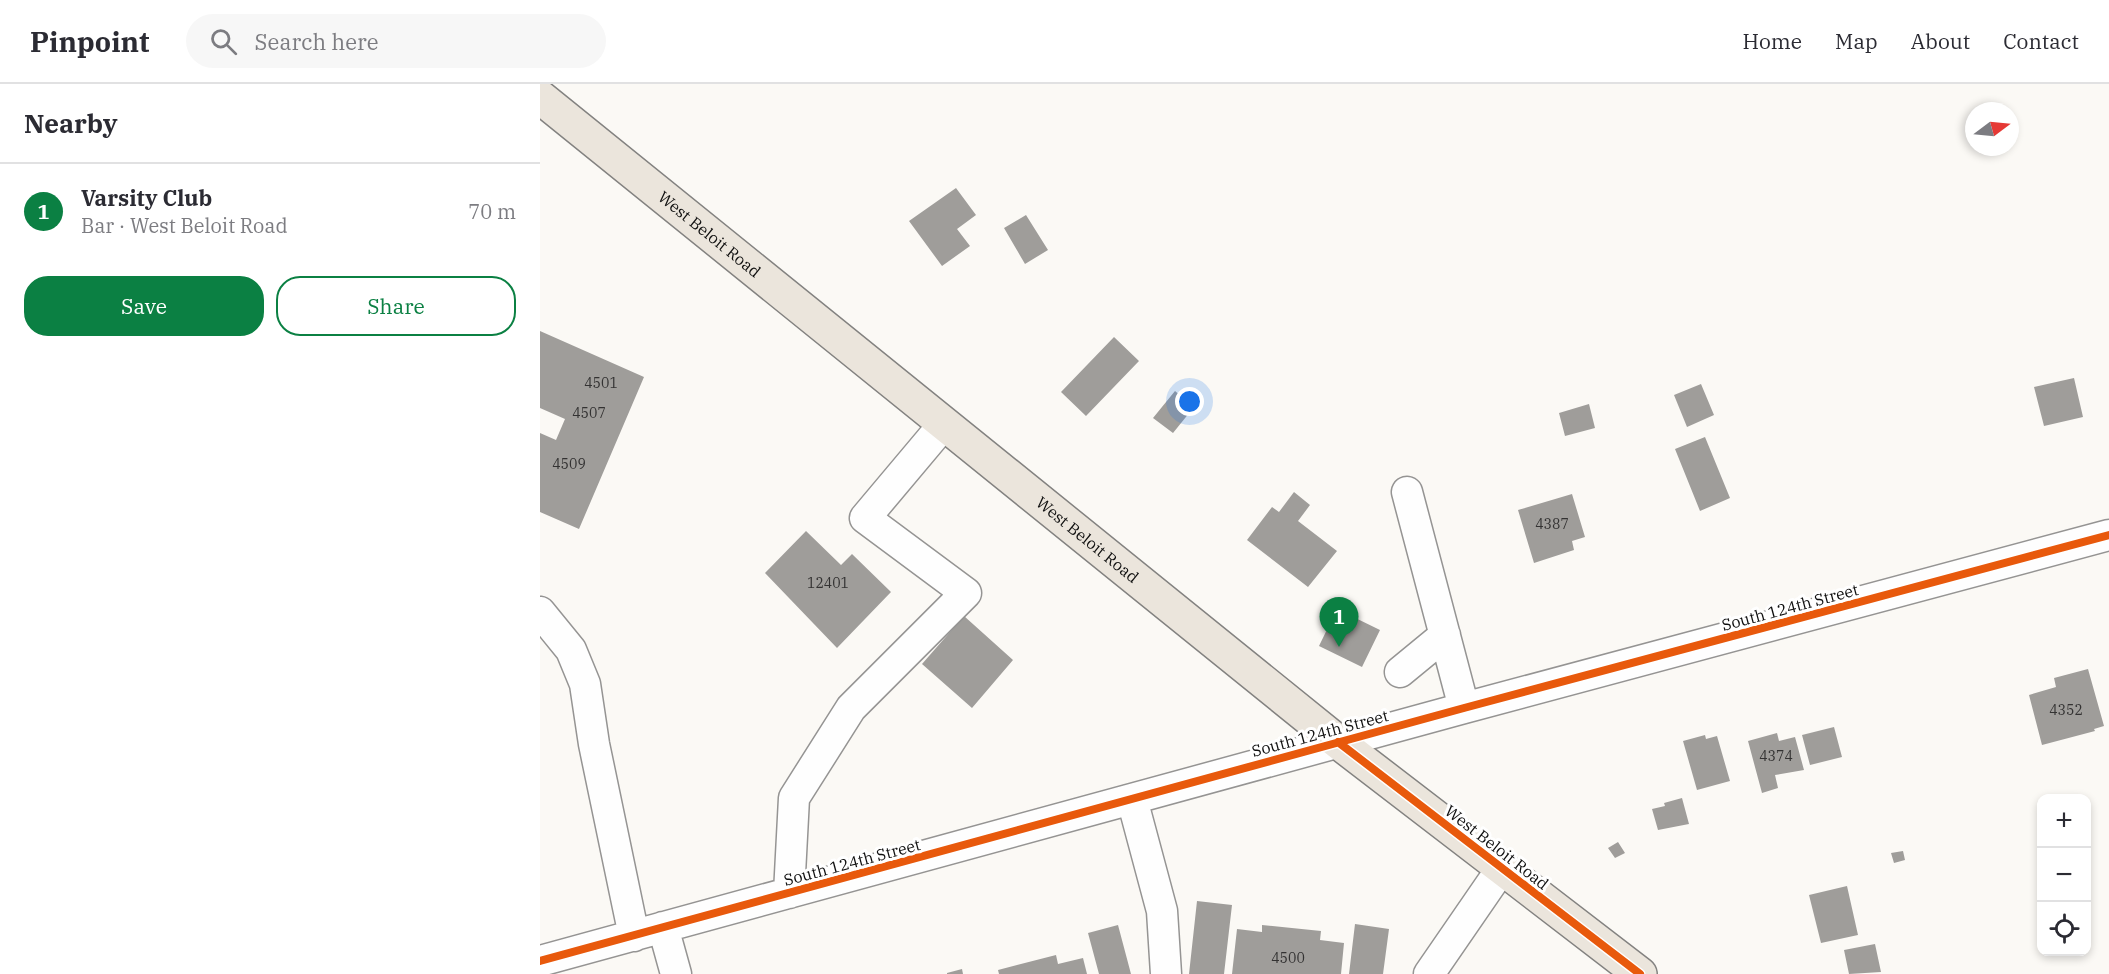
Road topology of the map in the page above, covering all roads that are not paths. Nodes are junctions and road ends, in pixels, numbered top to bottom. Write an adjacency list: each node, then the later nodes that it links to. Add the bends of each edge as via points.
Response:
1 (540, 97): 2 (main road, West Beloit Road)
2 (944, 424): 9 (main road, West Beloit Road); 12 (street, via 865,518 966,593 851,708 794,798)
3 (1407, 492): 6 (street)
4 (2109, 536): 8 (street, South 124th Street)
5 (540, 612): 14 (street, via 571,650 585,684)
6 (1445, 635): 7 (street); 8 (street)
7 (1400, 672)
8 (1464, 708): 9 (street, South 124th Street)
9 (1338, 742): 10 (street, South 124th Street); 11 (main road, West Beloit Road)
10 (1132, 798): 12 (street, South 124th Street); 17 (street, via 1162,911)
11 (1502, 868): 18 (street); 19 (main road, West Beloit Road)
12 (789, 893): 13 (street, South 124th Street)
13 (663, 927): 14 (street, South 124th Street); 16 (street)
14 (634, 936): 15 (street, South 124th Street)
15 (540, 962)
16 (676, 974)
17 (1166, 974)
18 (1429, 974)
19 (1640, 974)

